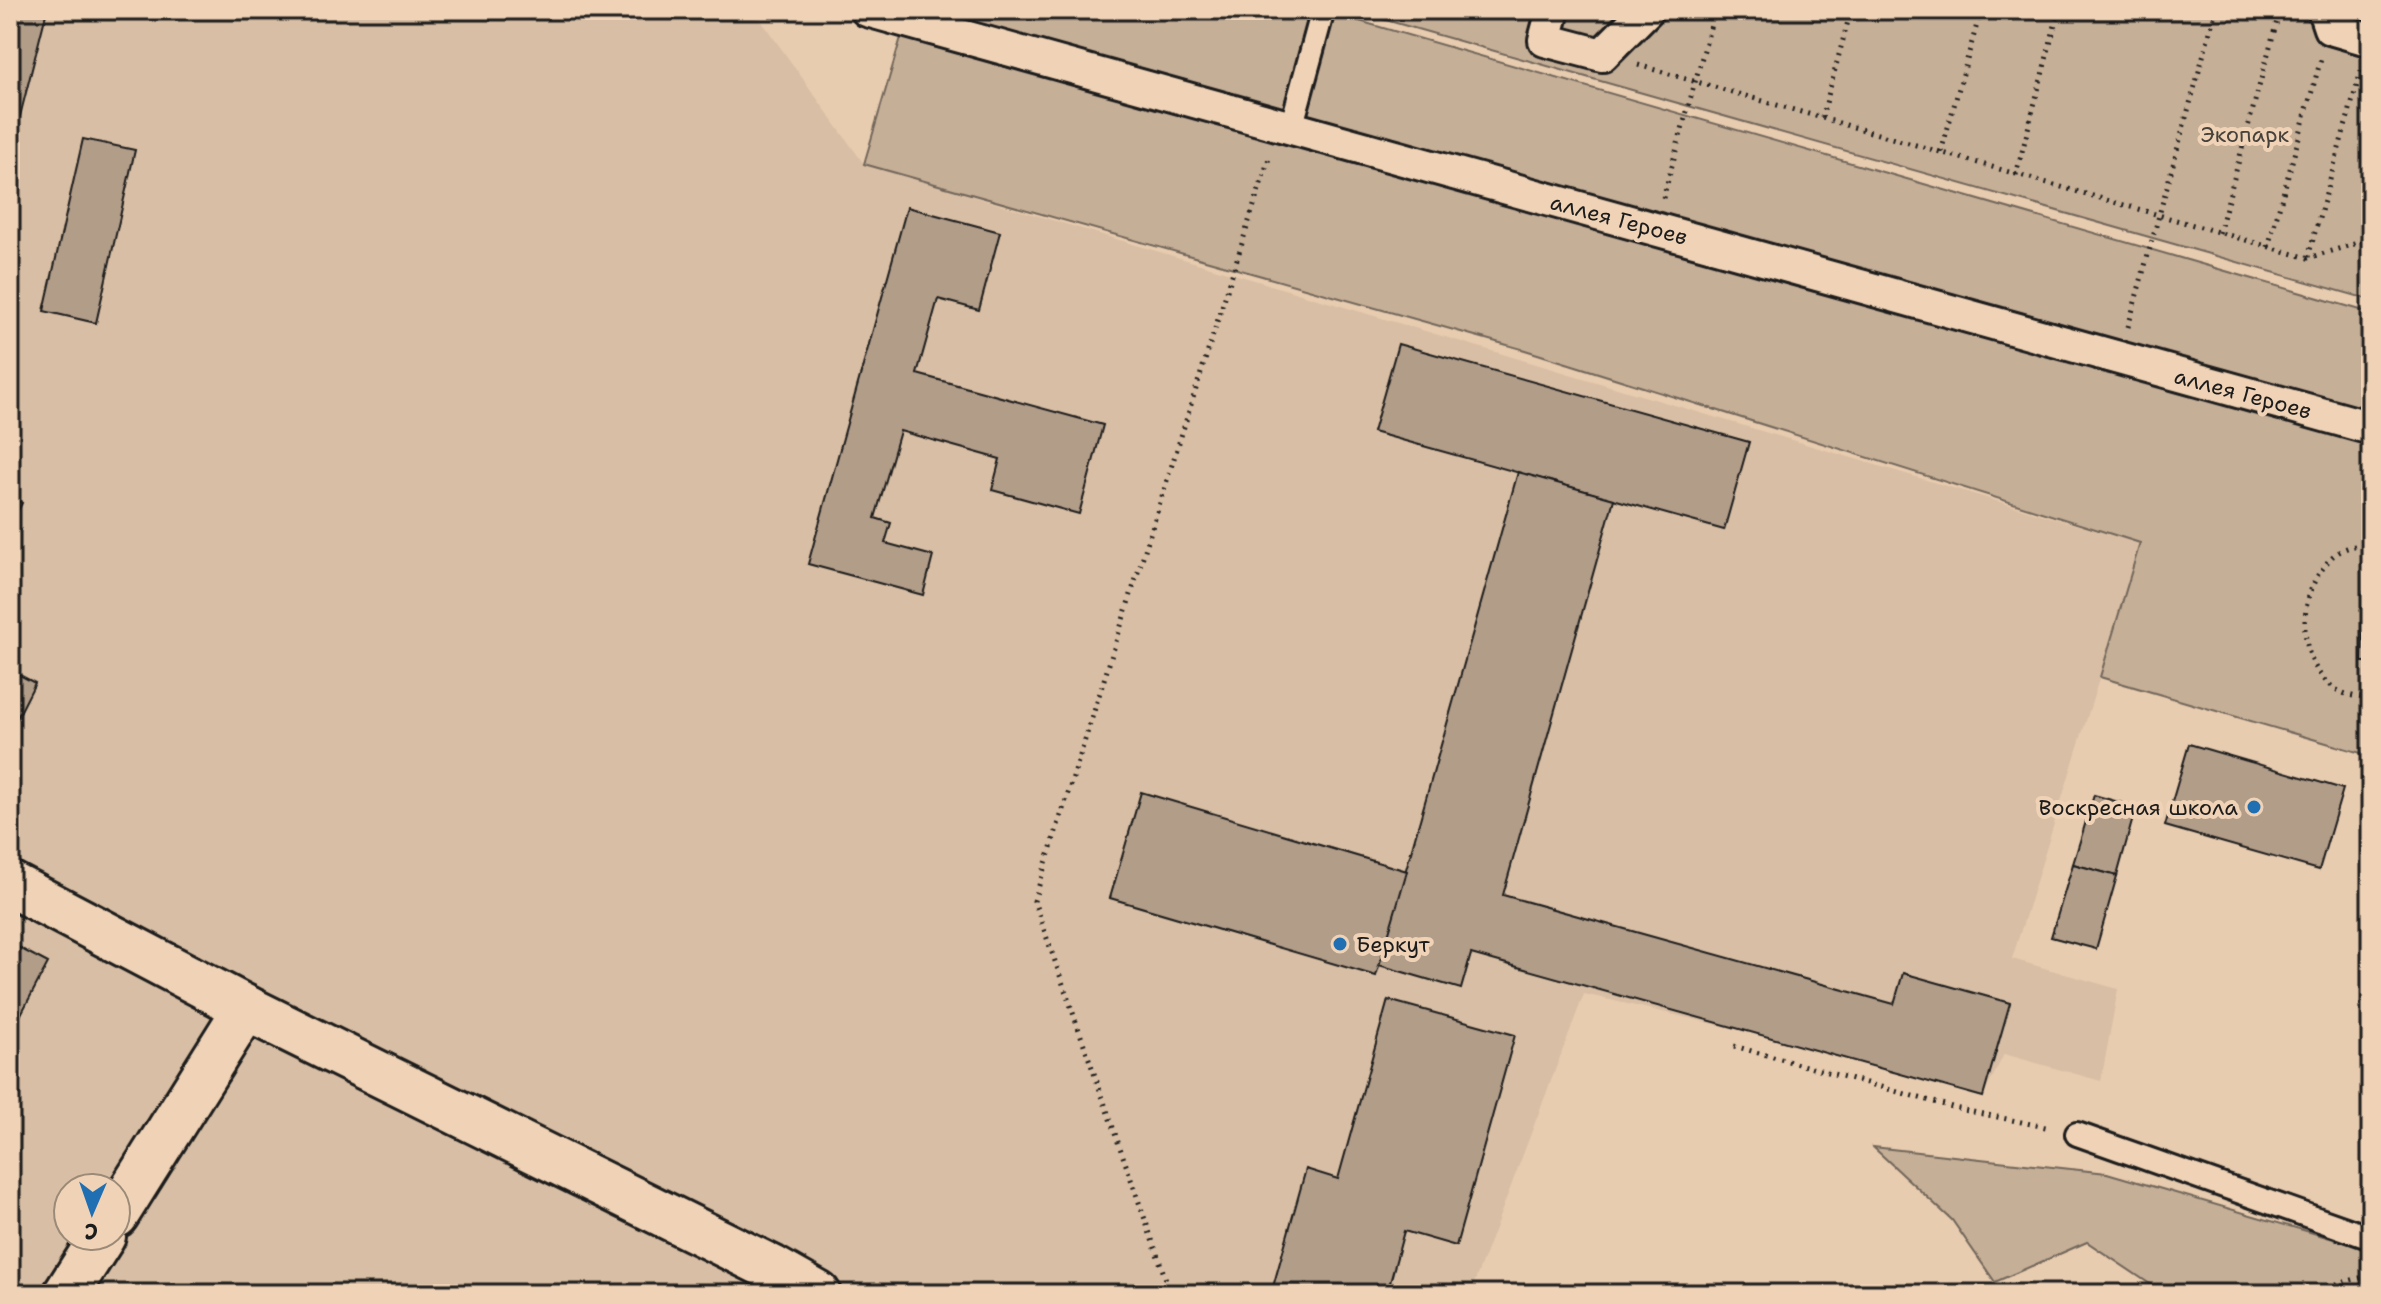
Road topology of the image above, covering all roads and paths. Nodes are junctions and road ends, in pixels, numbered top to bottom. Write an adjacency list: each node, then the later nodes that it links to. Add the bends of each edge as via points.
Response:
1 (867, 10): 16 (street, аллея Героев)
2 (1323, 10): 16 (lane)
3 (1553, 10): 13 (street, via 1545,40)
4 (1647, 10): 13 (street)
5 (1715, 10): 14 (path)
6 (1851, 10): 15 (path)
7 (1981, 10): 17 (path)
8 (2059, 10): 18 (path)
9 (2216, 10): 19 (path)
10 (2280, 10): 22 (path)
11 (2327, 19): 12 (street); 24 (path)
12 (2370, 40): 25 (path)
13 (1602, 55): 14 (path)
14 (1696, 81): 15 (path); 20 (path)
15 (1822, 118): 17 (path)
16 (1281, 139): 20 (street, аллея Героев); 40 (path, via 1034,901)
17 (1941, 152): 18 (path)
18 (2016, 175): 19 (path)
19 (2159, 215): 22 (path); 26 (path)
20 (1654, 228): 26 (street, аллея Героев)
21 (2371, 228): 23 (path)
22 (2219, 233): 24 (path)
23 (2370, 238): 25 (path)
24 (2268, 247): 25 (path)
25 (2308, 258)
26 (2119, 359): 27 (street, аллея Героев)
27 (2371, 428)
28 (2371, 544): 29 (path, via 2333,555 2309,591 2305,620 2308,647 2327,683)
29 (2371, 699)
30 (10, 884): 31 (street)
31 (246, 1008): 34 (street); 39 (street, via 769,1274)
32 (1734, 1046): 33 (path, via 1959,1109)
33 (2077, 1134): 35 (lane)
34 (132, 1190)
35 (2371, 1238)
36 (93, 1252): 38 (street)
37 (2371, 1275): 41 (path)
38 (66, 1294)
39 (818, 1294)
40 (1171, 1294)
41 (2297, 1294)

